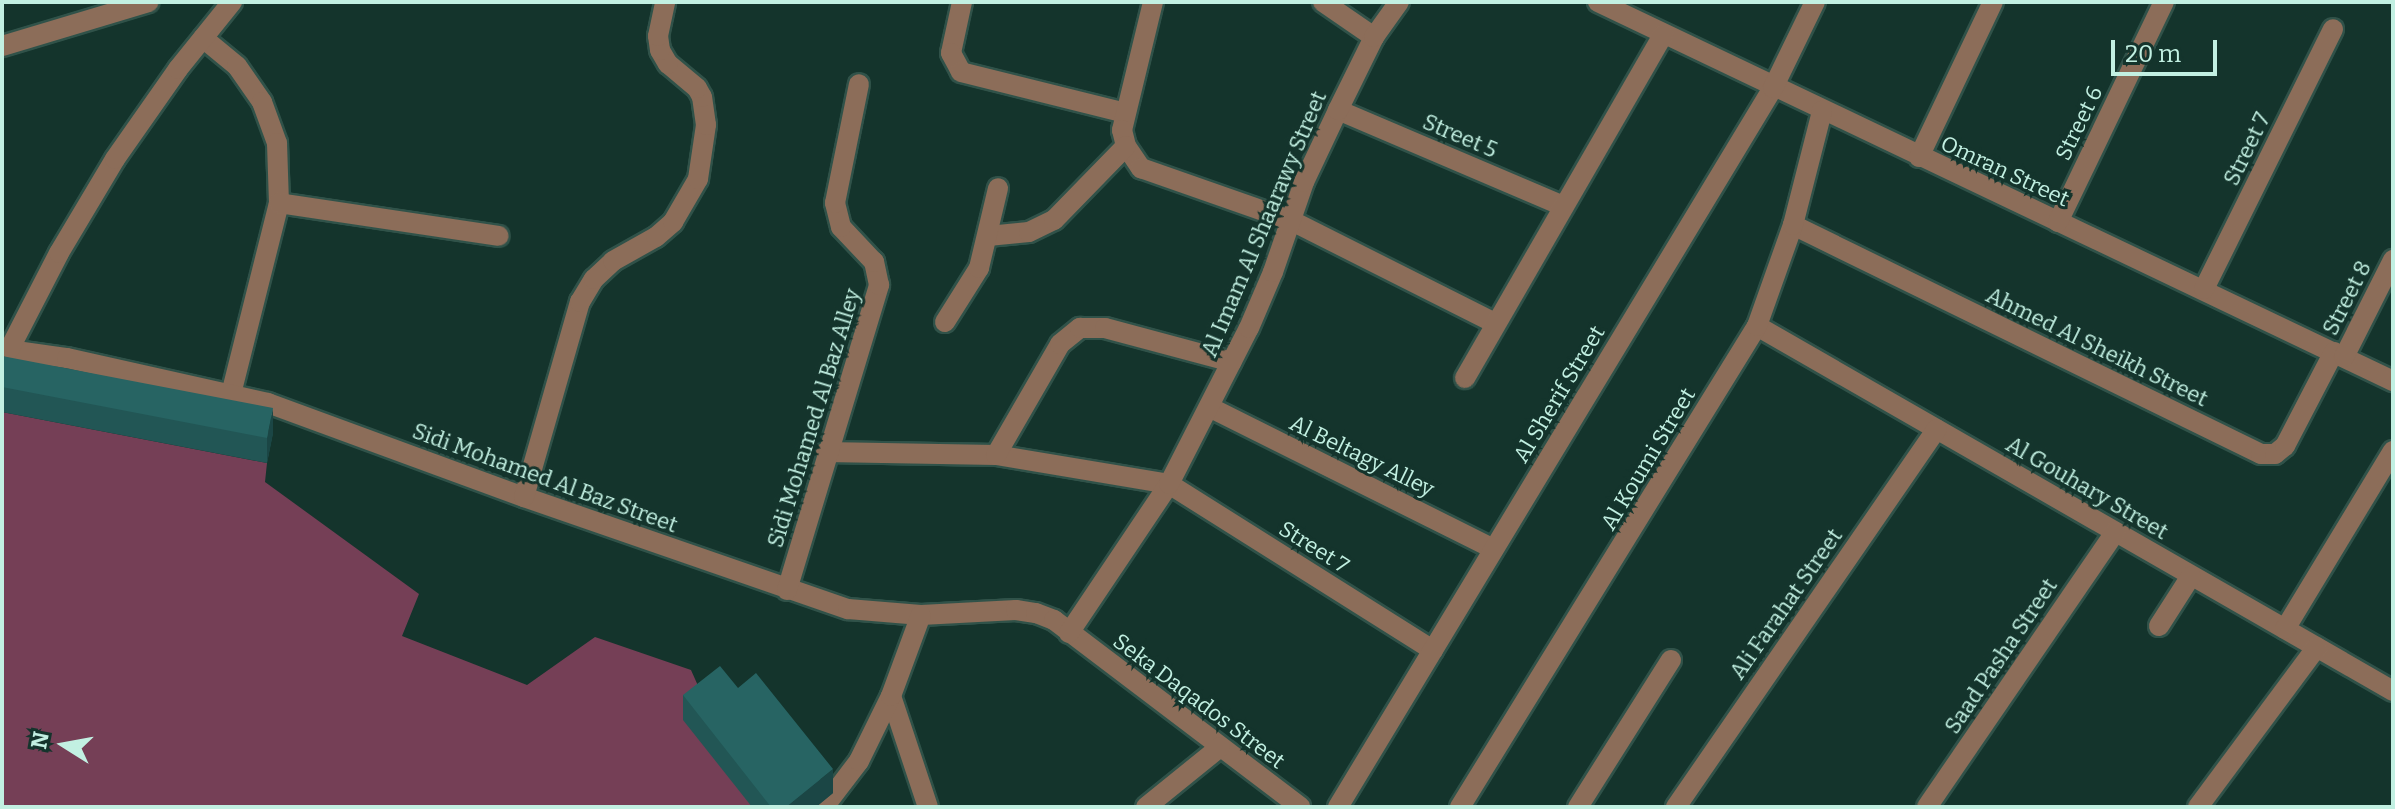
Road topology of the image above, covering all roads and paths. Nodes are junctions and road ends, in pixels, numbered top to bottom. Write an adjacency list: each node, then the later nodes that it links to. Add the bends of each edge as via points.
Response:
1 (149, 2): 17 (street)
2 (232, 2): 16 (street)
3 (665, 2): 50 (street, via 660,50 702,97 706,125 698,179 673,222 613,261 580,302)
4 (962, 2): 22 (street, via 951,53 961,72)
5 (1153, 2): 22 (street)
6 (1323, 2): 15 (street)
7 (1399, 2): 15 (street, Al Imam Al Shaarawy Street)
8 (1598, 2): 12 (street, Omran Street)
9 (1815, 2): 19 (street, Al Sherif Street)
10 (1993, 2): 24 (street)
11 (2164, 2): 29 (street, Street 6)
12 (1630, 9): 14 (street, Omran Street)
13 (2333, 29): 34 (street, Street 7)
14 (1664, 34): 19 (street, Omran Street); 27 (street)
15 (1374, 37): 20 (street, Al Imam Al Shaarawy Street)
16 (203, 38): 26 (street, via 237,66 262,102 277,143); 38 (street, via 115,159)
17 (2, 46)
18 (859, 84): 47 (street, Sidi Mohamed Al Baz Alley, via 836,215 874,262 879,285)
19 (1773, 88): 21 (street, Omran Street); 52 (street, Al Sherif Street)
20 (1338, 110): 27 (street, Street 5); 28 (street, Al Imam Al Shaarawy Street)
21 (1822, 111): 24 (street, Omran Street); 30 (street, Al Koumi Street)
22 (1125, 113): 23 (street)
23 (1126, 146): 28 (street, via 1141,168 1153,175); 32 (street, via 1054,220 1029,232)
24 (1919, 157): 29 (street, Omran Street)
25 (998, 188): 32 (street)
26 (279, 203): 31 (street); 43 (street)
27 (1563, 206): 36 (street)
28 (1292, 221): 36 (street); 40 (street, Al Imam Al Shaarawy Street)
29 (2058, 222): 34 (street, Omran Street)
30 (1793, 225): 37 (street, Al Koumi Street); 39 (street, Ahmed Al Sheikh Street, via 2261,454 2275,454 2285,446)
31 (499, 236)
32 (988, 236): 35 (street, via 979,268)
33 (2393, 260): 39 (street, Street 8)
34 (2204, 289): 39 (street, Omran Street)
35 (945, 322)
36 (1495, 323): 41 (street)
37 (1757, 326): 45 (street, Al Gouhary Street); 70 (street, Al Koumi Street)
38 (5, 349): 43 (street, Sidi Mohamed Al Baz Street)
39 (2339, 355): 42 (street, Omran Street)
40 (1232, 362): 44 (street, Al Imam Al Shaarawy Street); 48 (street, via 1105,328 1080,328 1060,344)
41 (1465, 378)
42 (2393, 381)
43 (231, 394): 50 (street, Sidi Mohamed Al Baz Street)
44 (1209, 407): 49 (street, Al Imam Al Shaarawy Street); 52 (street, Al Beltagy Alley)
45 (1937, 429): 51 (street, Al Gouhary Street); 72 (street, Ali Farahat Street)
46 (2393, 451): 57 (street)
47 (826, 452): 48 (street); 54 (street, Sidi Mohamed Al Baz Alley)
48 (996, 455): 49 (street)
49 (1169, 484): 58 (street, Al Imam Al Shaarawy Street); 60 (street, Street 7)
50 (524, 497): 54 (street, Sidi Mohamed Al Baz Street)
51 (2115, 532): 53 (street, Al Gouhary Street); 73 (street, Saad Pasha Street)
52 (1494, 549): 60 (street, Al Sherif Street)
53 (2191, 576): 56 (street); 57 (street, Al Gouhary Street)
54 (787, 590): 55 (street, Sidi Mohamed Al Baz Street, via 848,609)
55 (921, 615): 58 (street, Sidi Mohamed Al Baz Street, via 1016,610 1054,620); 63 (street)
56 (2159, 626)
57 (2285, 629): 59 (street, Al Gouhary Street)
58 (1069, 633): 64 (street, Seka Daqados Street)
59 (2317, 647): 62 (street, Al Gouhary Street); 74 (street)
60 (1433, 650): 69 (street, Al Sherif Street)
61 (1671, 660): 71 (street)
62 (2393, 691)
63 (891, 696): 65 (street, via 859,761); 66 (street)
64 (1220, 747): 67 (street); 68 (street, Seka Daqados Street)
65 (824, 807)
66 (928, 807)
67 (1146, 807)
68 (1300, 807)
69 (1338, 807)
70 (1460, 807)
71 (1578, 807)
72 (1676, 807)
73 (1927, 807)
74 (2198, 807)

